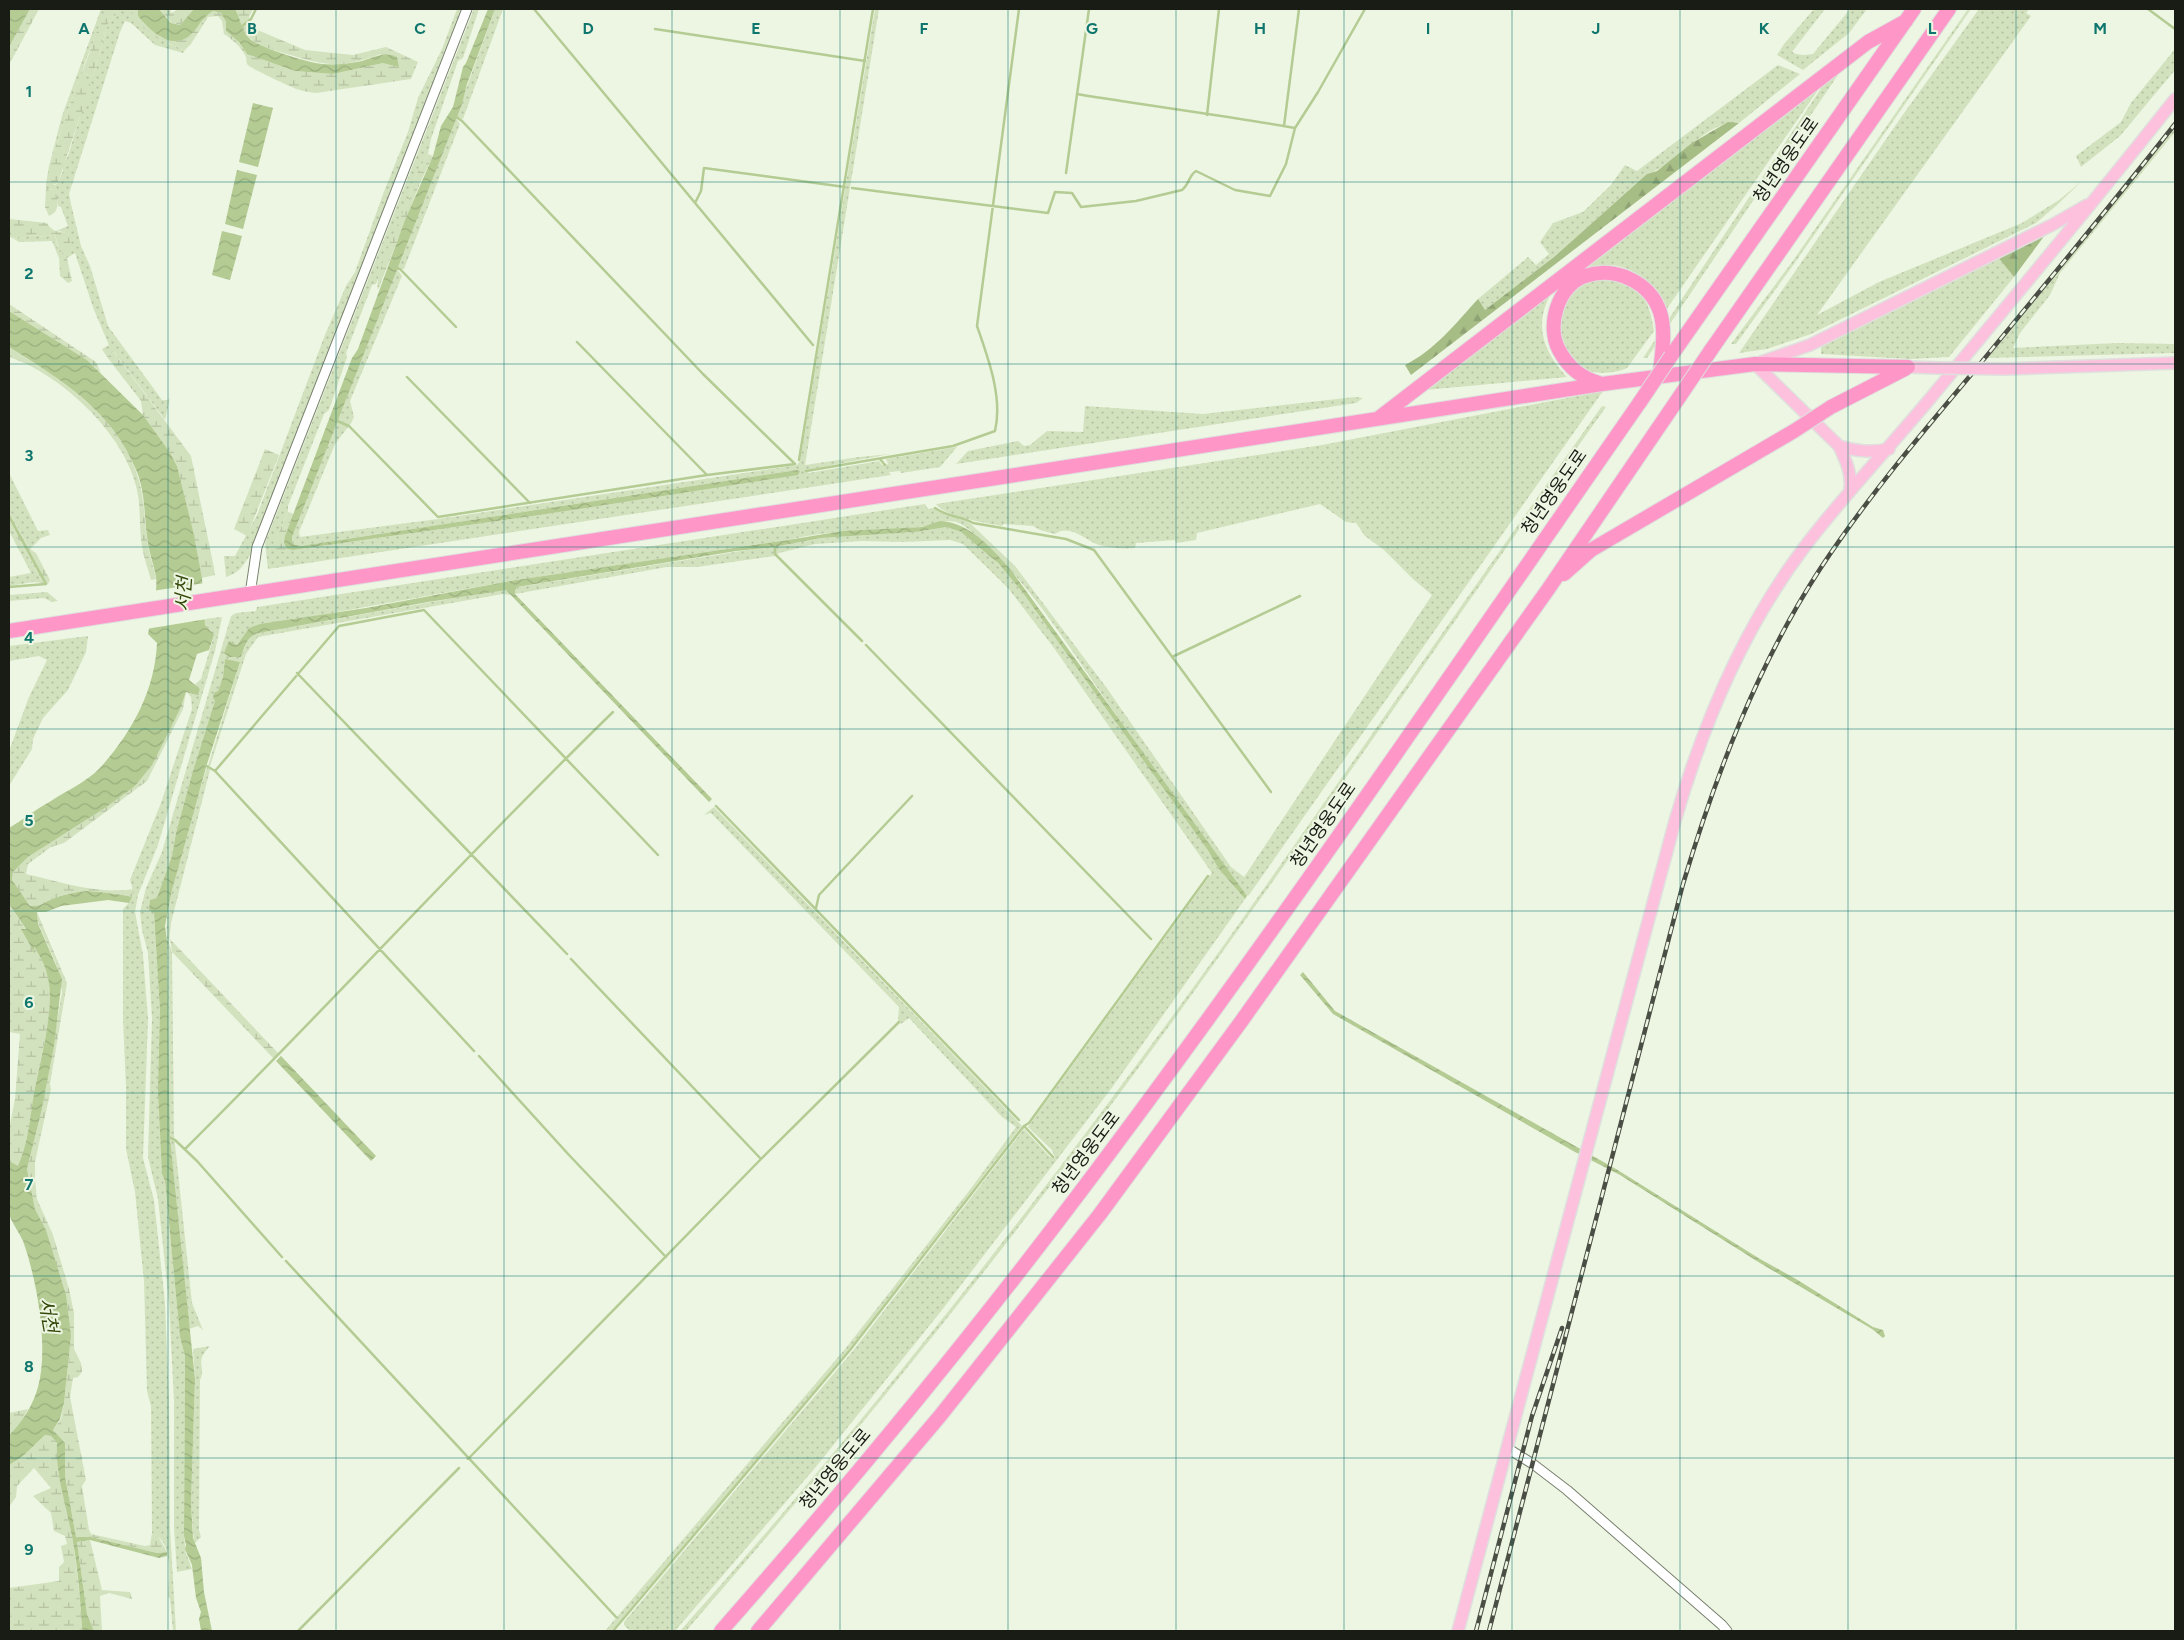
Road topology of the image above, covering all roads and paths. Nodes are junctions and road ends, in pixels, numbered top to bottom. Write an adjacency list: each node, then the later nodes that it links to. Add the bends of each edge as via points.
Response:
1 (467, 9): 17 (street, via 257,547)
2 (1914, 9): 4 (highway, 청년영웅도로)
3 (1949, 9): 16 (highway, bridge)
4 (1906, 21): 7 (highway, 청년영웅도로); 12 (highway, via 1868,42)
5 (2175, 99): 6 (main road)
6 (2097, 199): 9 (main road, via 2052,225 1810,345); 14 (main road)
7 (1666, 357): 11 (highway, via 1660,312 1653,297 1642,286 1616,274 1600,273 1585,277 1574,283 1560,302 1555,313 1555,338 1564,359 1575,372); 20 (highway, 청년영웅도로, bridge, via 1640,402 1312,874 1077,1197 912,1406)
8 (2175, 362): 10 (main road, bridge, via 2006,369)
9 (1755, 364): 10 (highway); 11 (highway); 13 (main road)
10 (1908, 367): 16 (highway, bridge, via 1831,407 1591,550)
11 (1602, 384): 12 (highway)
12 (1378, 418): 17 (highway)
13 (1839, 446): 14 (main road, via 1872,452); 15 (main road, via 1847,462)
14 (1888, 449): 15 (main road)
15 (1850, 490): 19 (main road, via 1802,549 1778,586 1729,671 1694,757)
16 (1549, 588): 21 (highway, via 1249,1011 1100,1214 940,1416)
17 (250, 594): 18 (highway)
18 (9, 631)
19 (1507, 1448): 22 (main road); 23 (street, via 1567,1490)
20 (721, 1631)
21 (758, 1631)
22 (1458, 1631)
23 (1727, 1631)

